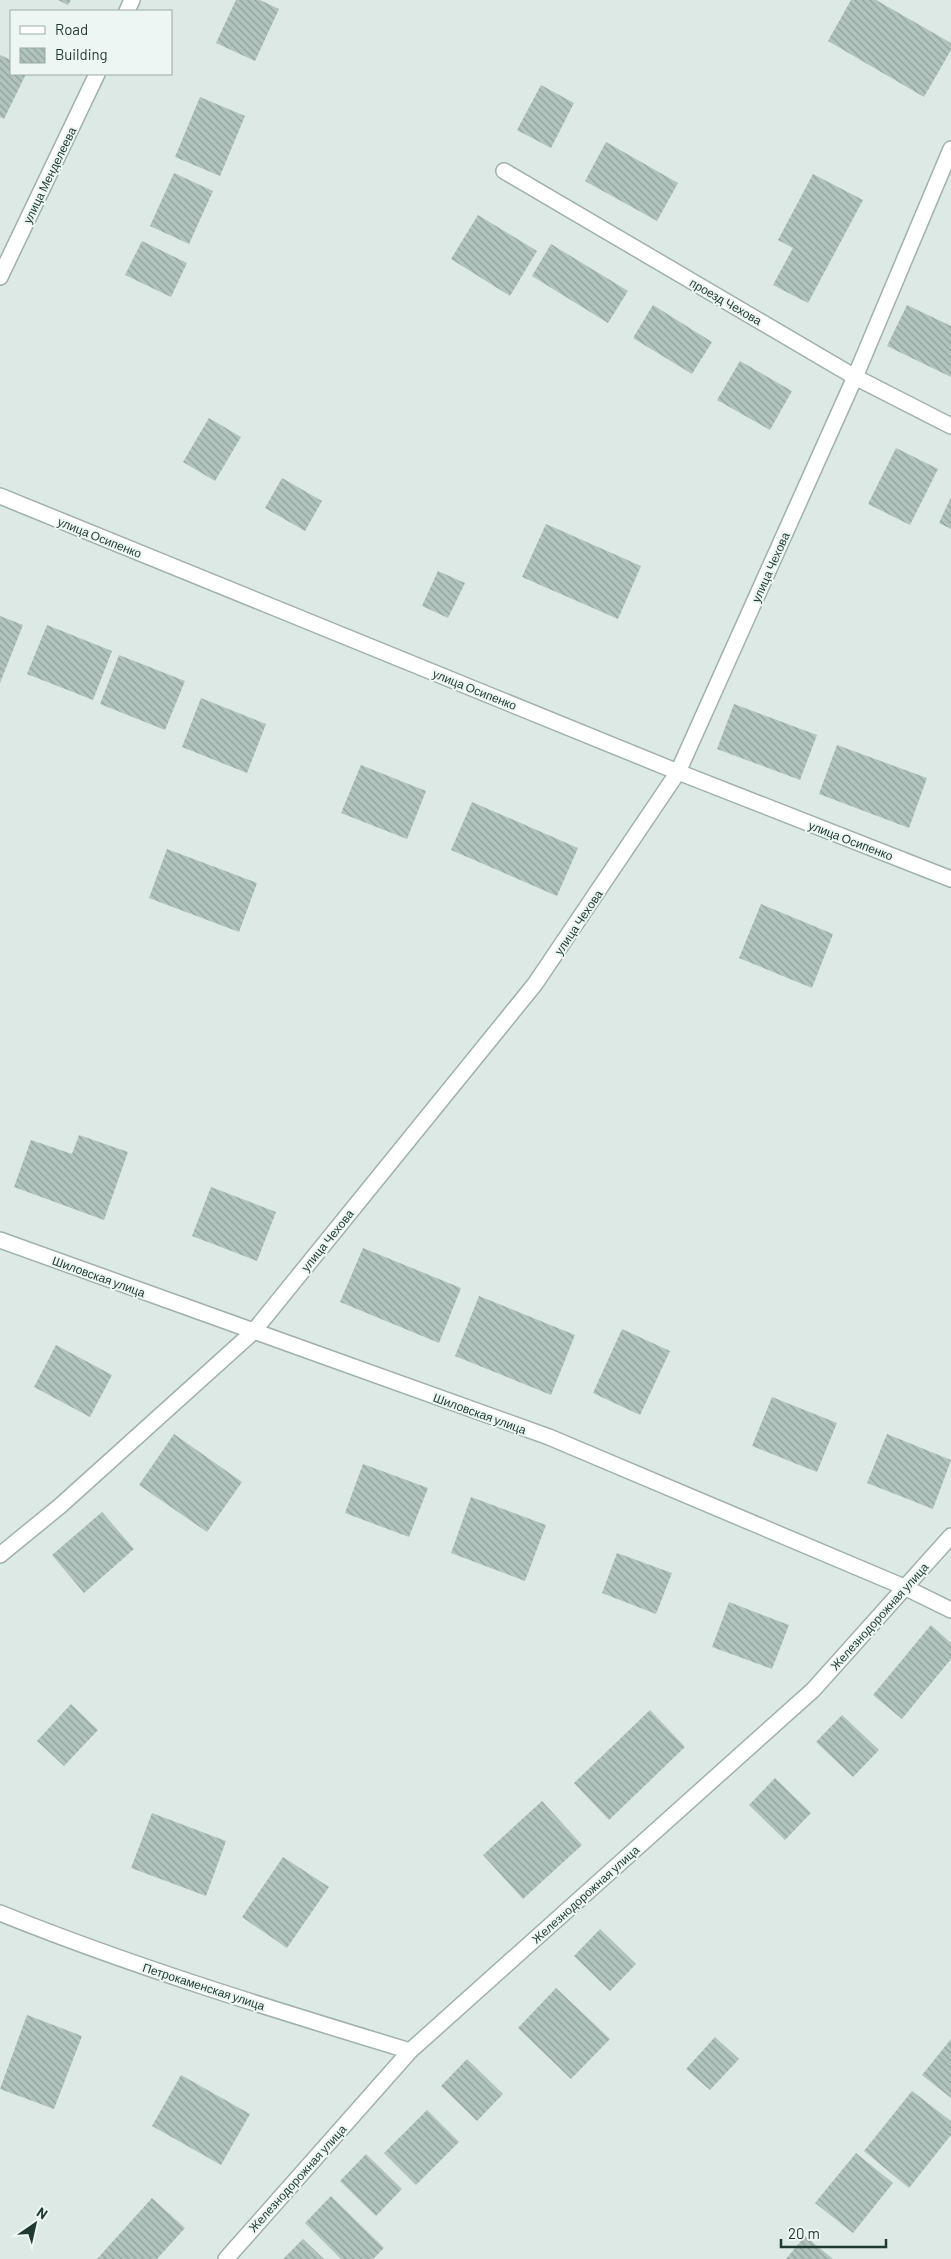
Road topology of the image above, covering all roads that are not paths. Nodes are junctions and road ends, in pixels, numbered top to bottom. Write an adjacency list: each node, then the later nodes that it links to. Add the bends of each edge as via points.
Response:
1 (97, 75): 4 (street, улица Менделеева)
2 (951, 149): 5 (street, улица Чехова)
3 (504, 171): 5 (street, проезд Чехова)
4 (0, 277)
5 (854, 377): 6 (street, проезд Чехова); 8 (street, улица Чехова)
6 (951, 426)
7 (0, 496): 8 (street, улица Осипенко)
8 (678, 772): 9 (street, улица Осипенко); 11 (street, улица Чехова, via 536,984)
9 (951, 879)
10 (0, 1240): 11 (street, Шиловская улица)
11 (253, 1332): 13 (street, улица Чехова, via 68,1499); 14 (street, Шиловская улица, via 549,1438)
12 (951, 1536): 14 (street, Железнодорожная улица)
13 (0, 1555)
14 (904, 1587): 15 (street, Шиловская улица); 17 (street, Железнодорожная улица, via 813,1690)
15 (951, 1610)
16 (0, 1913): 17 (street, Петрокаменская улица, via 221,1994)
17 (410, 2051): 18 (street, Железнодорожная улица)
18 (226, 2259)

